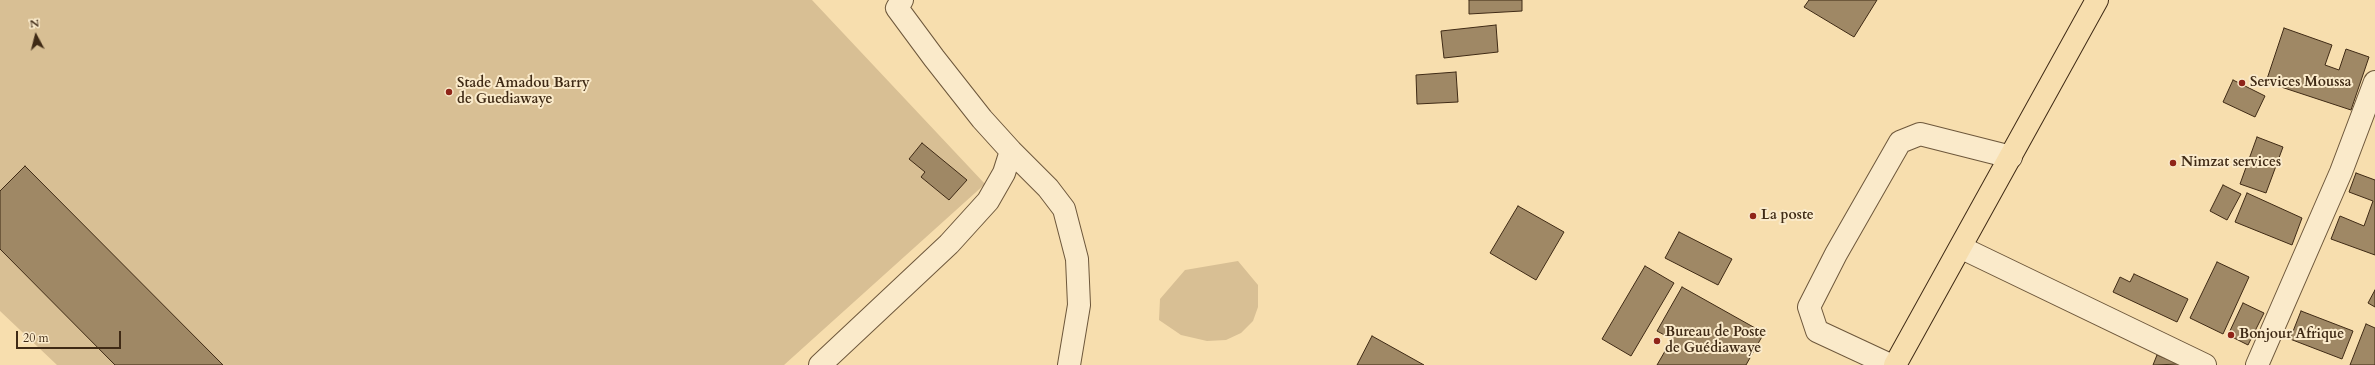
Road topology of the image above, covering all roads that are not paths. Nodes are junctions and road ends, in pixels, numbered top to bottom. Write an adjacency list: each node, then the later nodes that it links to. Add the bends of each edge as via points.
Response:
1 (2097, 0): 5 (main road)
2 (898, 3): 4 (street, via 963,95)
3 (2375, 82): 12 (street, via 2341,172)
4 (1011, 151): 7 (street, via 1004,173 983,206 949,244); 8 (street, via 1048,188 1064,209 1077,259 1079,304)
5 (2011, 157): 6 (main road); 9 (street, via 1920,134 1900,142 1809,307 1818,332)
6 (1962, 248): 10 (main road); 11 (street)
7 (820, 365)
8 (1069, 365)
9 (1890, 365)
10 (1895, 365)
11 (2205, 365)
12 (2257, 365)

